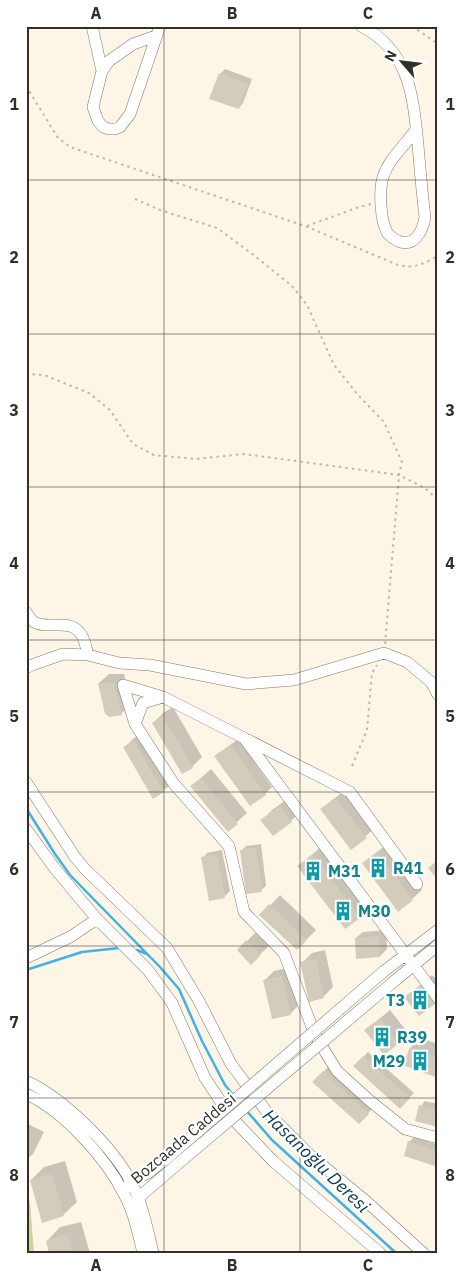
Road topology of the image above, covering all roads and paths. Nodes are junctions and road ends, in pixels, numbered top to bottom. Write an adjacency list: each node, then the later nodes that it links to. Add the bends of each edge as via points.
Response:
1 (92, 26): 6 (street)
2 (361, 26): 8 (street, via 381,38 406,76)
3 (412, 26): 5 (path)
4 (158, 31): 6 (street, via 109,61); 6 (street, via 130,114 126,122 116,129 103,126 95,115 94,102)
5 (438, 44)
6 (102, 71)
7 (26, 86): 11 (path, via 58,138 70,147)
8 (416, 129): 10 (street, via 386,171 381,186); 10 (street, via 424,217 421,232 415,239 402,242 389,235)
9 (135, 200): 14 (path, via 217,228 292,286 307,305 334,365 384,422 402,462)
10 (381, 203): 11 (path, via 358,207)
11 (306, 226): 12 (path, via 410,268)
12 (438, 256)
13 (26, 374): 14 (path, via 44,375 89,393 110,410 133,444 154,455 196,459 244,454)
14 (399, 475): 15 (path, via 425,488); 17 (path)
15 (438, 500)
16 (26, 612): 18 (street, via 34,622 75,628 82,634)
17 (384, 653): 18 (street, via 294,680 246,684); 20 (street, via 407,662 431,682); 24 (path, via 372,673 367,730)
18 (88, 656): 19 (street, via 63,654)
19 (26, 668)
20 (438, 695)
21 (163, 697): 22 (street, via 143,703); 22 (street, via 122,685); 23 (street)
22 (135, 724): 37 (street, via 174,784 229,846 244,912 284,953 315,1035 337,1071 405,1129)
23 (244, 738): 27 (street, via 350,792); 31 (street)
24 (352, 766)
25 (26, 782): 45 (street, via 85,869 167,948 231,1064 267,1112 311,1156)
26 (26, 829): 28 (street)
27 (417, 884)
28 (97, 919): 32 (street, via 70,938); 44 (street, via 148,970 172,1003 205,1078 231,1117 273,1161)
29 (438, 930): 31 (street, Bozcaada Caddesi)
30 (438, 945): 33 (street, Bozcaada Caddesi)
31 (406, 954): 33 (street); 38 (street, Bozcaada Caddesi, bridge, via 382,972)
32 (26, 958)
33 (414, 964): 34 (street); 38 (street, Bozcaada Caddesi, bridge)
34 (438, 998)
35 (26, 1081): 39 (street, via 69,1109 119,1162)
36 (26, 1094): 40 (street, via 56,1113 83,1138 103,1160)
37 (438, 1138)
38 (170, 1164): 39 (street, Bozcaada Caddesi); 41 (street, Bozcaada Caddesi)
39 (130, 1181): 40 (street, Bozcaada Caddesi); 41 (street)
40 (125, 1195): 41 (street, Bozcaada Caddesi); 42 (street)
41 (138, 1198): 43 (street)
42 (144, 1253)
43 (153, 1253)
44 (380, 1253)
45 (423, 1253)

